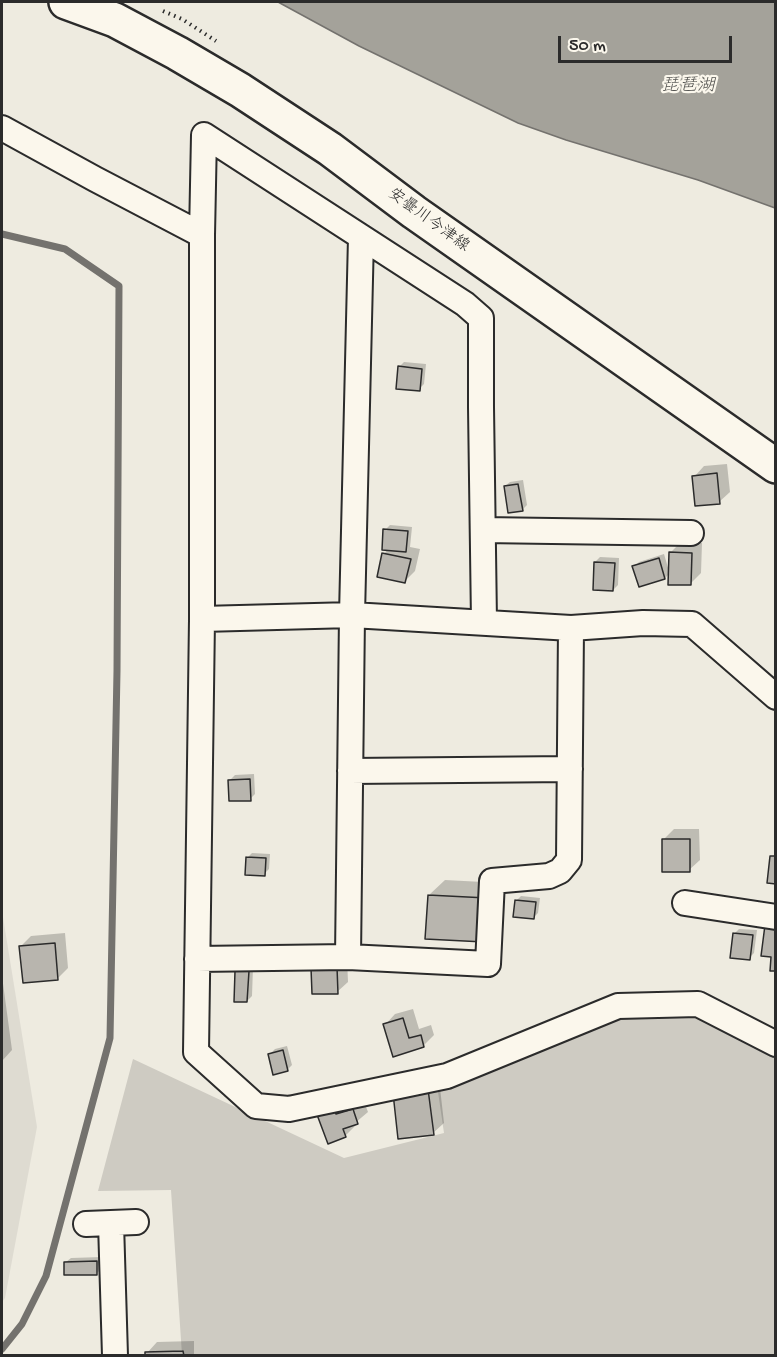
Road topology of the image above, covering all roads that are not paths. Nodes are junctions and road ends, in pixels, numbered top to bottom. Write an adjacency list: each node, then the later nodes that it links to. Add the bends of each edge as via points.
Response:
1 (66, 2): 5 (main road, 安曇川今津線, via 115,20 260,103)
2 (2, 128): 3 (street)
3 (202, 235): 4 (street, via 204,135); 9 (street)
4 (361, 237): 6 (street, via 481,318); 8 (street)
5 (776, 466)
6 (483, 530): 7 (street); 10 (street)
7 (691, 533)
8 (352, 615): 9 (street); 10 (street); 14 (street)
9 (202, 619): 18 (street)
10 (484, 622): 11 (street)
11 (571, 628): 12 (street, via 692,624); 13 (street)
12 (776, 696)
13 (570, 770): 14 (street); 17 (street, via 569,860 549,876 492,881 488,964)
14 (350, 771): 17 (street)
15 (685, 903): 16 (street)
16 (776, 917)
17 (348, 957): 18 (street)
18 (198, 959): 19 (street, via 196,1052 256,1106 288,1109 447,1076 618,1006 698,1004)
19 (776, 1044)
20 (136, 1222): 21 (street)
21 (111, 1223): 22 (street); 23 (street)
22 (86, 1224)
23 (115, 1356)

